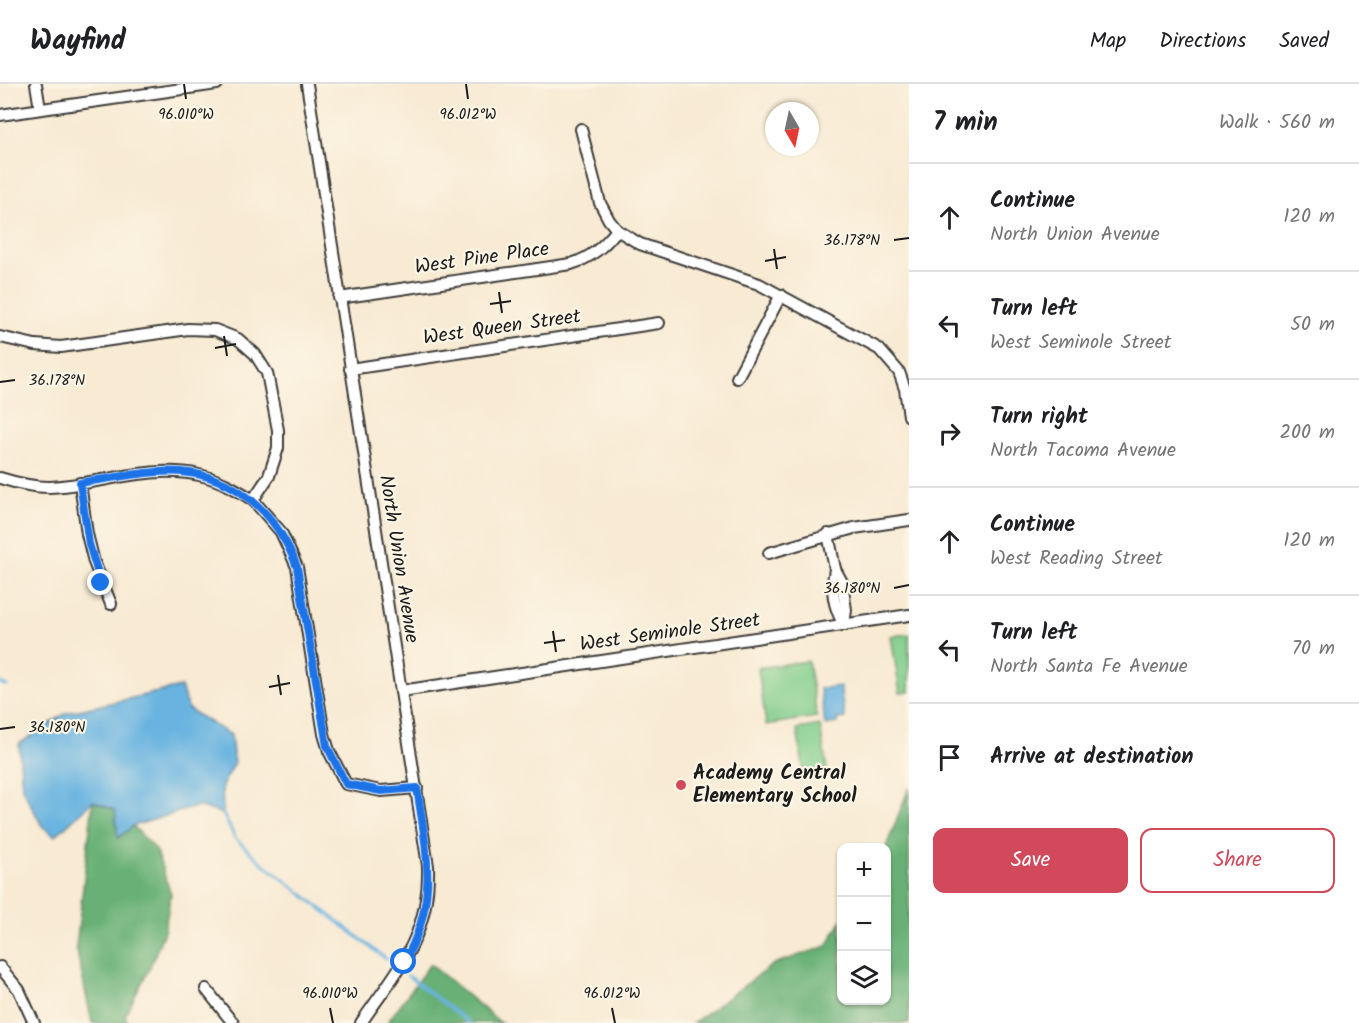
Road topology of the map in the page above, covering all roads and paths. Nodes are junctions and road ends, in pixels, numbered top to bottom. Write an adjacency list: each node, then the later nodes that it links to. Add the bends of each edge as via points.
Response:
1 (36, 84): 4 (street)
2 (210, 84): 4 (street)
3 (307, 84): 9 (street, North Union Avenue)
4 (40, 109): 5 (street)
5 (0, 115)
6 (581, 129): 7 (street, via 600,203)
7 (617, 230): 8 (street, via 640,244 743,278); 9 (street, West Pine Place, via 598,250 571,264)
8 (781, 295): 13 (street); 14 (street, via 888,357 902,380)
9 (339, 298): 12 (street, North Union Avenue)
10 (659, 323): 12 (street, West Queen Street)
11 (0, 337): 17 (street, via 61,347 207,329 238,339 264,366 279,440 273,467)
12 (350, 369): 24 (street, North Union Avenue)
13 (737, 378)
14 (909, 416)
15 (0, 478): 16 (street, via 32,486)
16 (80, 483): 17 (street, via 184,472 218,480); 21 (street, via 94,562)
17 (253, 500): 25 (street, via 281,532 297,567 327,746 346,784 381,791)
18 (909, 520): 19 (street)
19 (828, 534): 20 (street); 23 (street, via 835,569 835,611)
20 (770, 553)
21 (111, 604)
22 (909, 615): 23 (street, West Seminole Street)
23 (844, 625): 24 (street, West Seminole Street)
24 (401, 691): 25 (street, North Union Avenue)
25 (417, 788): 30 (street, North Union Avenue, via 428,866 426,908 410,951)
26 (0, 967): 28 (street, via 19,990)
27 (206, 989): 29 (street)
28 (34, 1023)
29 (233, 1023)
30 (361, 1023)

